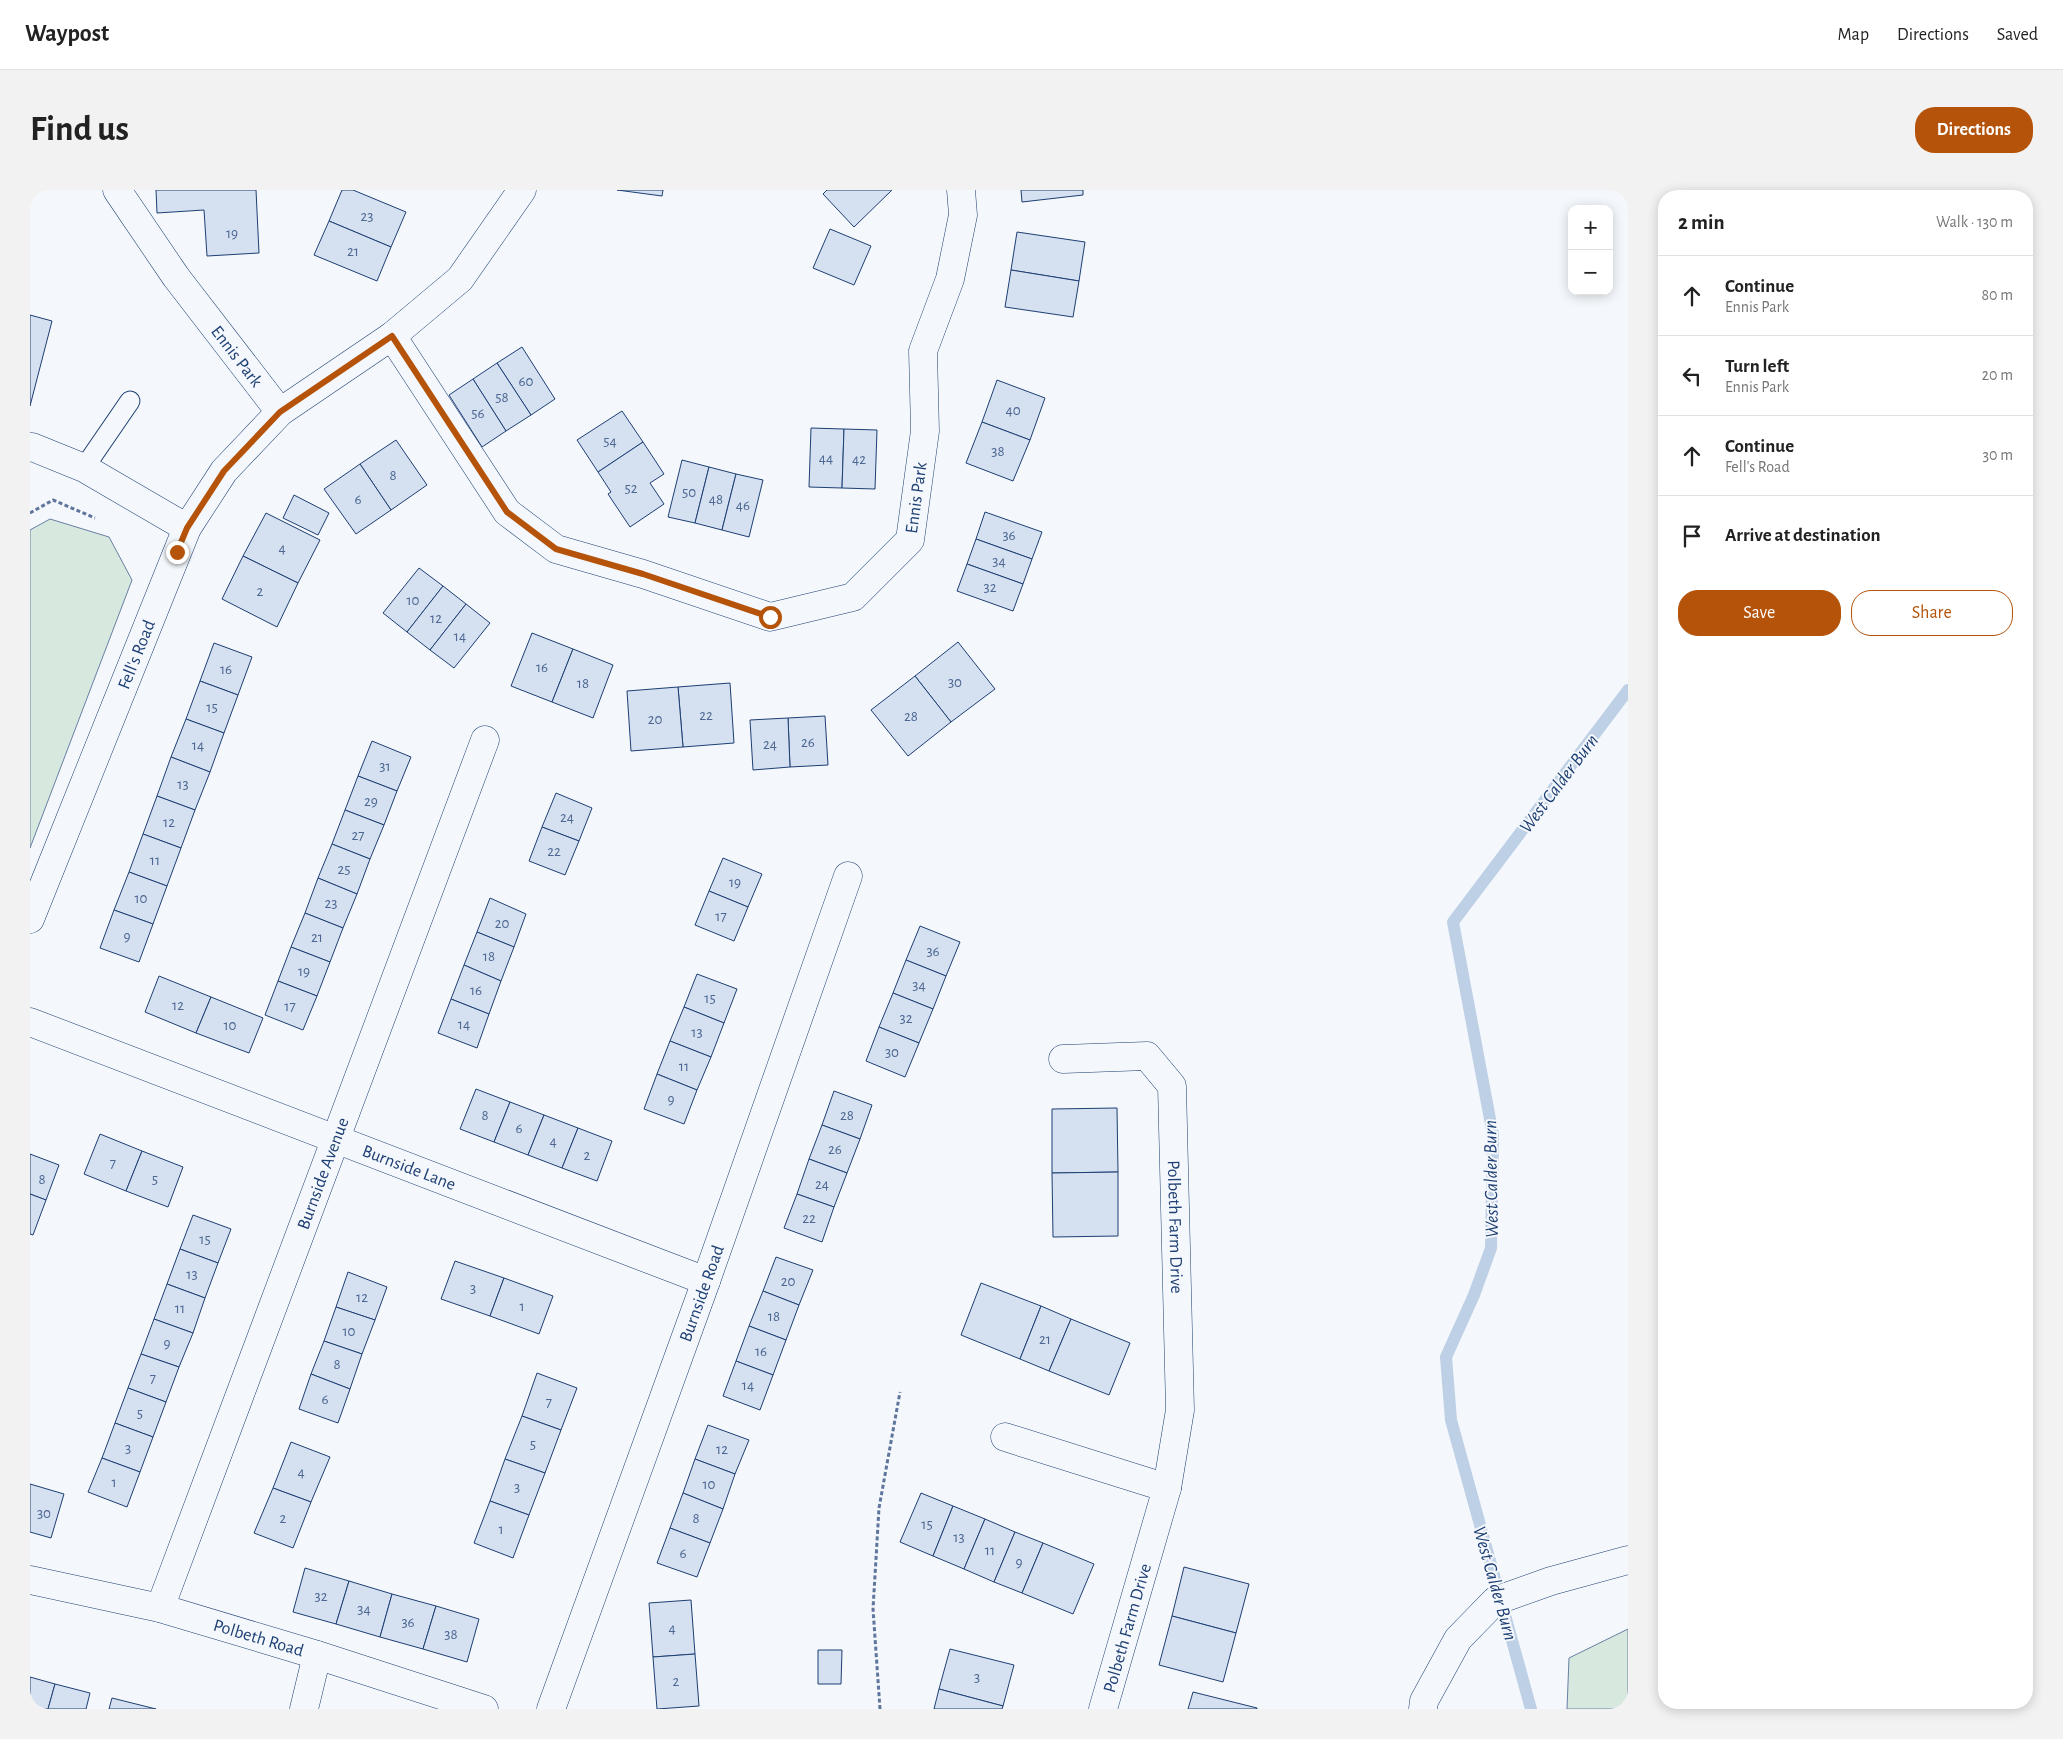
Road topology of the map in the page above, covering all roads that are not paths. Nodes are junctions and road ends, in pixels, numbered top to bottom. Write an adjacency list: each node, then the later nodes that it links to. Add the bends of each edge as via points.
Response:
1 (117, 190): 6 (street, Ennis Park, via 176,277)
2 (522, 190): 4 (street, via 460,279)
3 (961, 190): 4 (street, Ennis Park, via 963,215 950,279 923,351 925,431 910,540 853,597 770,617 643,574 556,549 507,512)
4 (392, 336): 6 (street)
5 (130, 401): 8 (lane)
6 (280, 412): 9 (street, Fell's Road, via 224,471)
7 (31, 446): 8 (street)
8 (84, 468): 9 (street)
9 (187, 528): 12 (street, Fell's Road)
10 (485, 740): 15 (street, Burnside Avenue)
11 (848, 876): 16 (street, Burnside Road)
12 (30, 919)
13 (30, 1022): 15 (street, Burnside Lane)
14 (1063, 1059): 18 (street, Polbeth Farm Drive, via 1147,1056 1172,1086 1180,1410)
15 (336, 1140): 16 (street, Burnside Lane); 21 (street, Burnside Avenue)
16 (706, 1281): 25 (street, Burnside Road)
17 (1005, 1437): 18 (street)
18 (1167, 1488): 26 (street, Polbeth Farm Drive)
19 (1628, 1560): 27 (street, via 1551,1580 1495,1601 1458,1639)
20 (30, 1580): 21 (street, Polbeth Road)
21 (160, 1608): 22 (street, Polbeth Road)
22 (317, 1655): 23 (street); 24 (street, Polbeth Road)
23 (304, 1709)
24 (484, 1709)
25 (551, 1709)
26 (1104, 1709)
27 (1422, 1709)

